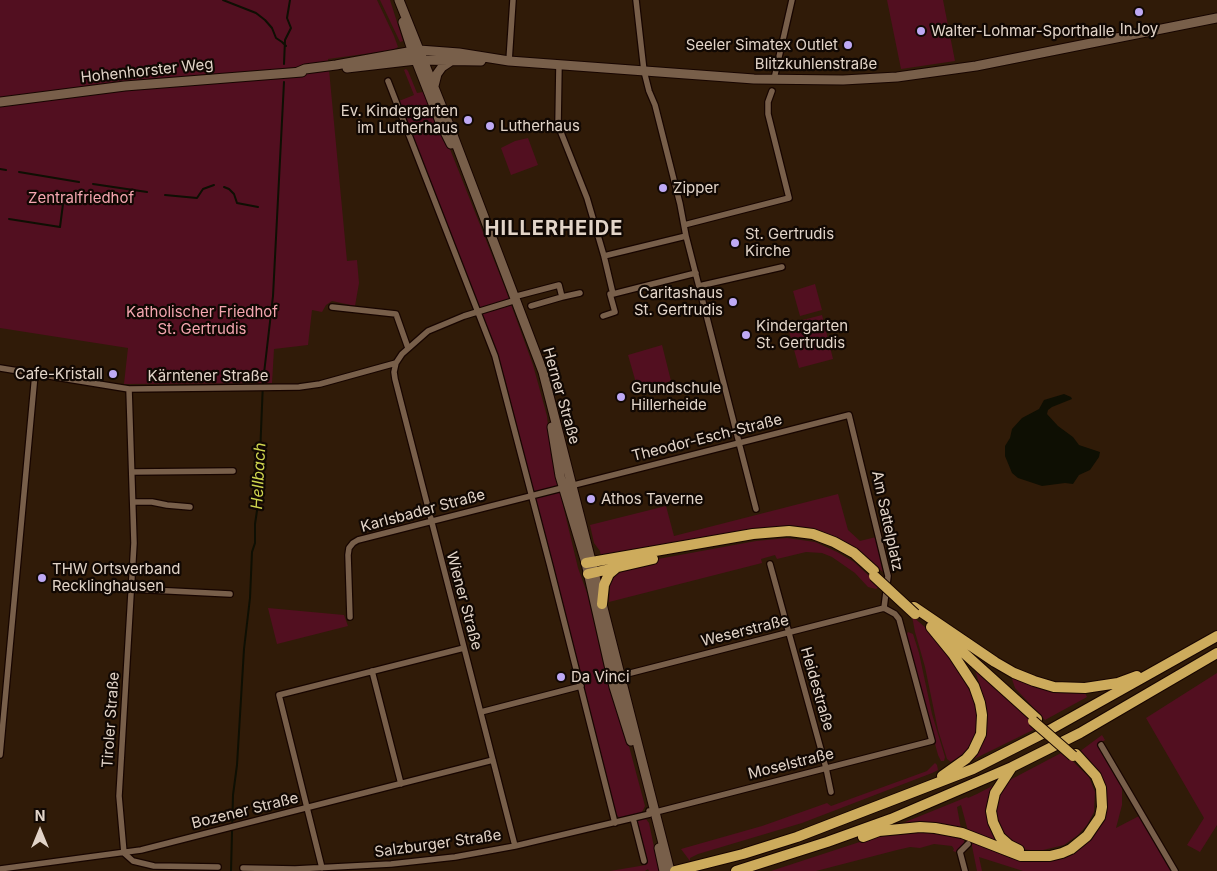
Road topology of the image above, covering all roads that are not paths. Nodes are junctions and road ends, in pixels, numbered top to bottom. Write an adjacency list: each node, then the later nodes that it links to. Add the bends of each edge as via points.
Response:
1 (398, 0): 6 (main road, Herner Straße)
2 (514, 0): 9 (street)
3 (636, 0): 11 (street)
4 (792, 0): 13 (street)
5 (1217, 18): 13 (main road, Blitzkuhlenstraße, via 950,70 843,80)
6 (415, 50): 7 (main road, Herner Straße); 9 (main road, Blitzkuhlenstraße); 12 (main road, Hohenhorster Weg)
7 (420, 60): 8 (main road); 12 (main road, Hohenhorster Weg); 15 (main road, Herner Straße); 27 (main road, Herner Straße, via 441,124)
8 (452, 61): 9 (main road); 15 (main road, via 442,67)
9 (509, 61): 10 (main road, Blitzkuhlenstraße)
10 (559, 65): 11 (main road, Blitzkuhlenstraße); 20 (street, via 557,120 587,198)
11 (644, 71): 13 (main road, Blitzkuhlenstraße); 18 (street)
12 (298, 72): 17 (main road, Hohenhorster Weg, via 126,86)
13 (774, 79)
14 (388, 81): 30 (street)
15 (434, 86): 27 (main road, Herner Straße)
16 (772, 91): 18 (street, via 768,114 789,198)
17 (0, 102)
18 (684, 225): 19 (street)
19 (686, 236): 20 (street); 22 (street)
20 (604, 256): 25 (street)
21 (782, 267): 23 (street)
22 (696, 273): 23 (street); 25 (street)
23 (699, 286): 38 (street)
24 (580, 293): 26 (street)
25 (613, 294): 31 (street, via 610,294 615,312)
26 (562, 298): 27 (street, via 559,285); 28 (street)
27 (513, 299): 30 (street); 41 (main road, Herner Straße, via 543,372)
28 (531, 306)
29 (332, 307): 32 (street, via 396,314)
30 (478, 312): 32 (street, via 428,331); 42 (street, via 509,404)
31 (603, 316)
32 (408, 348): 33 (street)
33 (396, 363): 36 (street, Kärntener Straße, via 298,387); 46 (street, Wiener Straße, via 395,379)
34 (0, 368): 35 (street, Kärntener Straße)
35 (35, 374): 36 (street, Kärntener Straße); 69 (street)
36 (129, 389): 40 (street, Tiroler Straße)
37 (850, 415): 38 (street, Theodor-Esch-Straße); 54 (street, Am Sattelplatz, via 888,576)
38 (739, 442): 41 (street, Theodor-Esch-Straße); 45 (street)
39 (233, 471): 40 (street)
40 (132, 472): 43 (street, Tiroler Straße)
41 (568, 488): 42 (street, Karlsbader Straße); 49 (main road, Herner Straße)
42 (531, 497): 46 (street, Karlsbader Straße); 65 (street)
43 (133, 502): 44 (street); 51 (street, Tiroler Straße)
44 (190, 507)
45 (756, 509)
46 (431, 522): 56 (street, Karlsbader Straße, via 353,543 348,555); 60 (street, Wiener Straße)
47 (770, 564): 58 (street, Heidestraße)
48 (624, 565): 49 (highway); 50 (highway, via 751,539 794,537 834,547); 53 (highway, via 609,574)
49 (590, 568): 50 (highway, via 753,534 789,531 813,534 834,542 854,553); 53 (main road, Herner Straße); 64 (main road, Herner Straße)
50 (874, 573): 55 (highway)
51 (131, 589): 52 (street); 84 (street, Tiroler Straße, via 118,796)
52 (230, 594)
53 (602, 604): 64 (main road, Herner Straße)
54 (884, 608): 58 (street, Weserstraße); 73 (street, Moselstraße, via 899,618 932,741)
55 (915, 610): 57 (highway); 62 (highway, via 1014,673 1054,687 1070,689 1118,683); 67 (highway)
56 (350, 617)
57 (931, 627): 67 (highway); 76 (highway, via 974,686 982,709 982,728 978,744 966,759)
58 (788, 634): 64 (street, Weserstraße); 73 (street, Heidestraße)
59 (1217, 636): 62 (highway)
60 (464, 648): 63 (street); 66 (street, Wiener Straße)
61 (1217, 653): 72 (highway, via 1097,723)
62 (1165, 666): 76 (highway, via 973,769)
63 (372, 672): 74 (street); 77 (street, via 279,695)
64 (616, 677): 78 (main road, Herner Straße)
65 (582, 686): 66 (street); 80 (street)
66 (480, 712): 71 (street, Wiener Straße)
67 (1035, 720): 70 (highway, bridge)
68 (1101, 745): 94 (street)
69 (0, 755)
70 (1075, 755): 72 (highway, via 1095,784 1097,809 1080,837 1055,851 1019,850 1009,845 996,830 992,802); 81 (highway, via 1096,776 1103,799 1100,817 1077,844 1062,853 1033,857 1011,853)
71 (493, 760): 74 (street, Bozener Straße); 83 (street, Wiener Straße)
72 (1012, 767): 82 (highway, via 891,819)
73 (826, 768): 75 (street, Heidestraße); 78 (street, Moselstraße)
74 (402, 784): 77 (street, Bozener Straße)
75 (831, 792)
76 (909, 795): 91 (highway, via 798,837)
77 (307, 809): 84 (street, Bozener Straße); 88 (street)
78 (652, 812): 79 (street, Salzburger Straße); 90 (main road, Herner Straße); 91 (main road, Herner Straße)
79 (633, 818): 80 (street, Salzburger Straße); 85 (street)
80 (615, 823): 83 (street, Salzburger Straße)
81 (967, 837): 82 (highway, via 948,829 920,827 878,831 852,840); 93 (street, via 960,852)
82 (827, 842): 92 (highway)
83 (515, 846): 88 (street, Salzburger Straße, via 423,861)
84 (124, 853): 86 (street, via 133,861 154,866); 89 (street, Bozener Straße)
85 (644, 861)
86 (218, 868)
87 (243, 868): 88 (street, Salzburger Straße)
88 (322, 868)
89 (0, 869)
90 (664, 871)
91 (675, 871)
92 (736, 871)
93 (965, 871)
94 (1175, 871)

